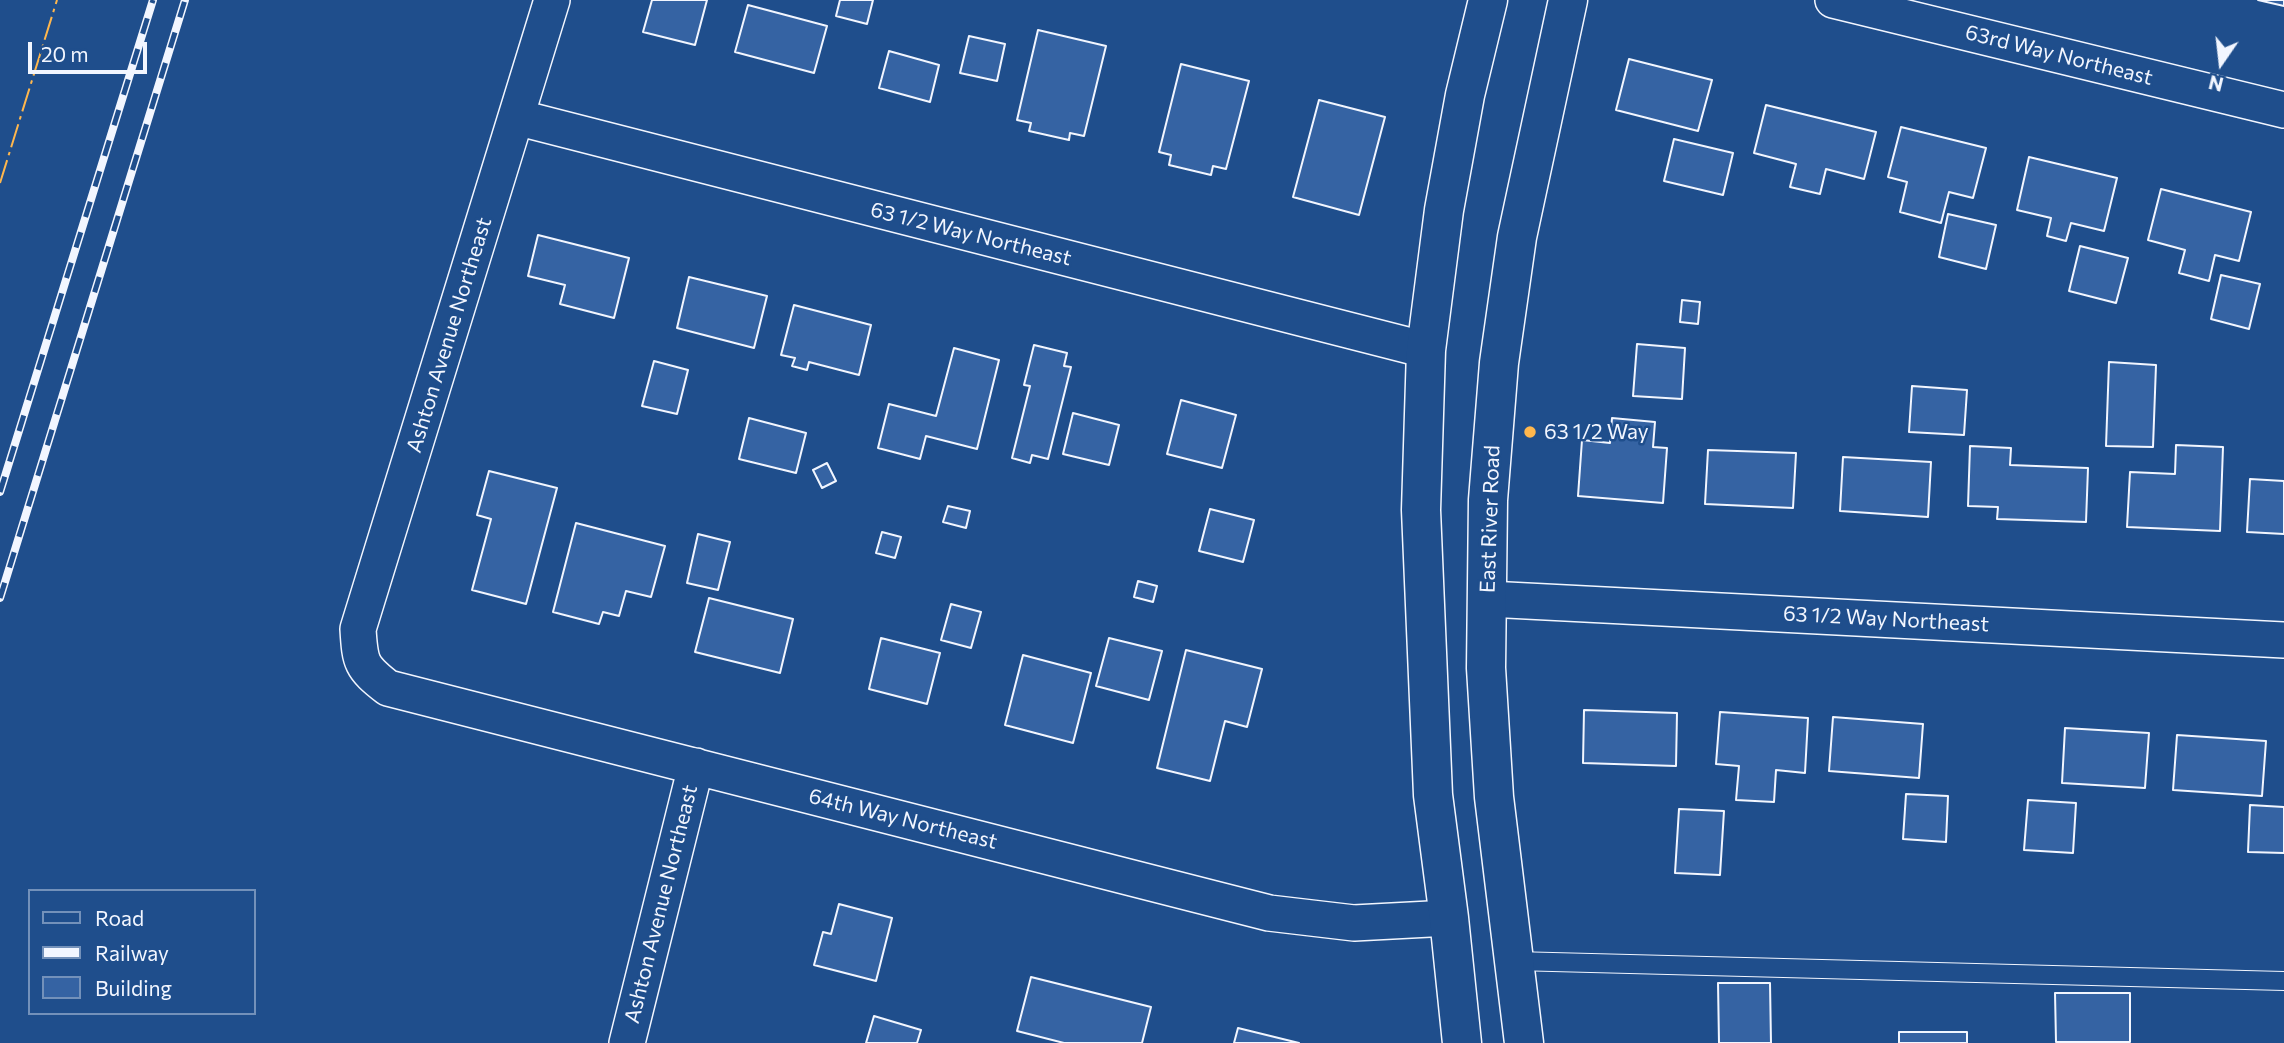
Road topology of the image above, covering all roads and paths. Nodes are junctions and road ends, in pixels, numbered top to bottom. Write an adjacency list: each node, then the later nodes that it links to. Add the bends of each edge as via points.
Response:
1 (552, 0): 6 (street, Ashton Avenue Northeast)
2 (1488, 0): 7 (main road, via 1444,209)
3 (1568, 0): 8 (main road, East River Road, via 1517,237 1499,363 1488,500)
4 (1833, 0): 5 (street, 63rd Way Northeast)
5 (2284, 110)
6 (516, 117): 7 (street, 63 1/2 Way Northeast); 10 (street, Ashton Avenue Northeast, via 358,629)
7 (1426, 350): 12 (main road, via 1422,538 1433,795)
8 (1488, 599): 9 (street, 63 1/2 Way Northeast); 13 (main road, East River Road, via 1486,668 1494,797)
9 (2284, 640)
10 (365, 670): 11 (street, 64th Way Northeast, via 388,688)
11 (696, 766): 12 (street, 64th Way Northeast, via 1269,914 1353,923); 15 (street, Ashton Avenue Northeast)
12 (1450, 918): 16 (main road)
13 (1514, 961): 14 (lane); 17 (main road, East River Road)
14 (2284, 981)
15 (626, 1043)
16 (1462, 1043)
17 (1524, 1043)

